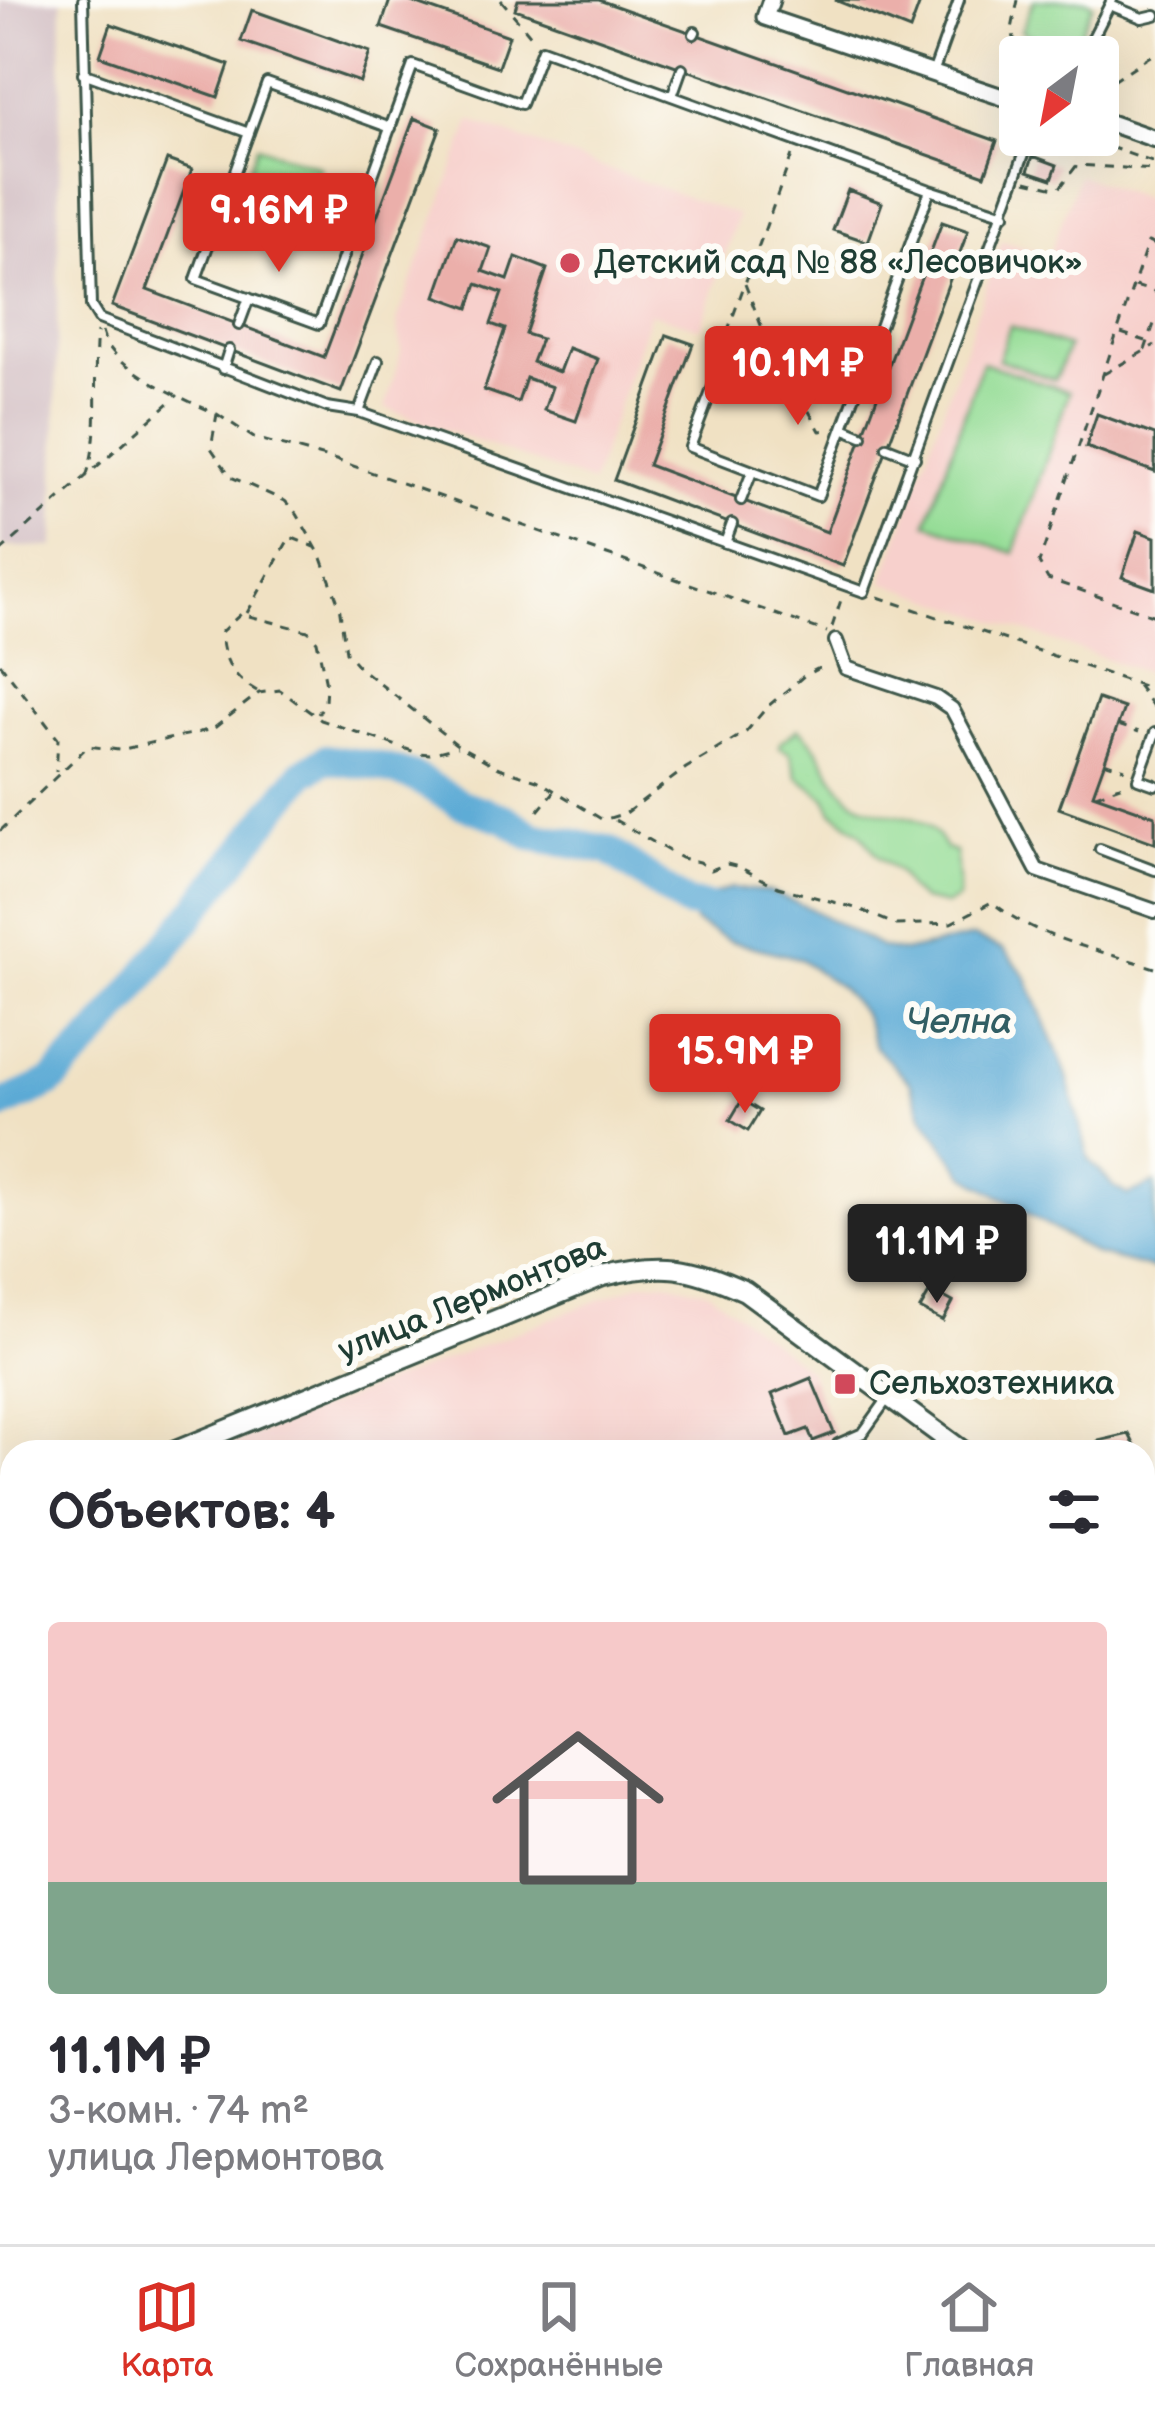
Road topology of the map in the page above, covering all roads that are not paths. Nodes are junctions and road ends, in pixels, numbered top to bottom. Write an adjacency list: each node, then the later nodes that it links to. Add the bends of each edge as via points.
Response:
1 (83, 0): 8 (lane)
2 (771, 0): 9 (street, via 765,17)
3 (959, 0): 9 (lane)
4 (1111, 2): 5 (lane, via 1142,18); 6 (lane)
5 (1155, 15)
6 (1094, 36)
7 (682, 68): 10 (lane)
8 (82, 74): 14 (lane); 24 (lane, via 91,306 99,319)
9 (932, 75): 11 (street)
10 (672, 96): 13 (lane, via 542,49 521,104 413,65); 17 (lane)
11 (999, 96)
12 (1119, 126): 15 (street)
13 (391, 128): 14 (lane, via 267,83); 19 (lane, via 319,324)
14 (249, 133): 19 (lane, via 196,279)
15 (1155, 139)
16 (1024, 156): 18 (lane)
17 (930, 190): 18 (lane); 26 (lane)
18 (1005, 214): 29 (lane)
19 (249, 298): 20 (lane)
20 (239, 325)
21 (230, 350): 24 (lane)
22 (378, 361): 25 (lane)
23 (722, 363): 30 (lane, via 690,447)
24 (223, 369): 25 (lane)
25 (359, 412): 33 (lane)
26 (843, 428): 27 (lane); 30 (lane, via 818,496)
27 (862, 436)
28 (887, 447): 29 (lane)
29 (915, 458): 33 (lane, via 864,592)
30 (752, 472): 31 (lane)
31 (741, 500)
32 (732, 524): 33 (lane)
33 (725, 543)
34 (836, 641): 39 (street, via 846,668 952,709 1037,870)
35 (1154, 735): 36 (lane, via 1139,777)
36 (1155, 785)
37 (1100, 849): 38 (lane)
38 (1155, 869)
39 (1155, 911)
40 (889, 1396): 41 (street, улица Лермонтова, via 745,1291 673,1265 642,1266); 42 (lane, via 863,1432); 43 (street, улица Лермонтова)
41 (201, 1440)
42 (846, 1440)
43 (948, 1440)

